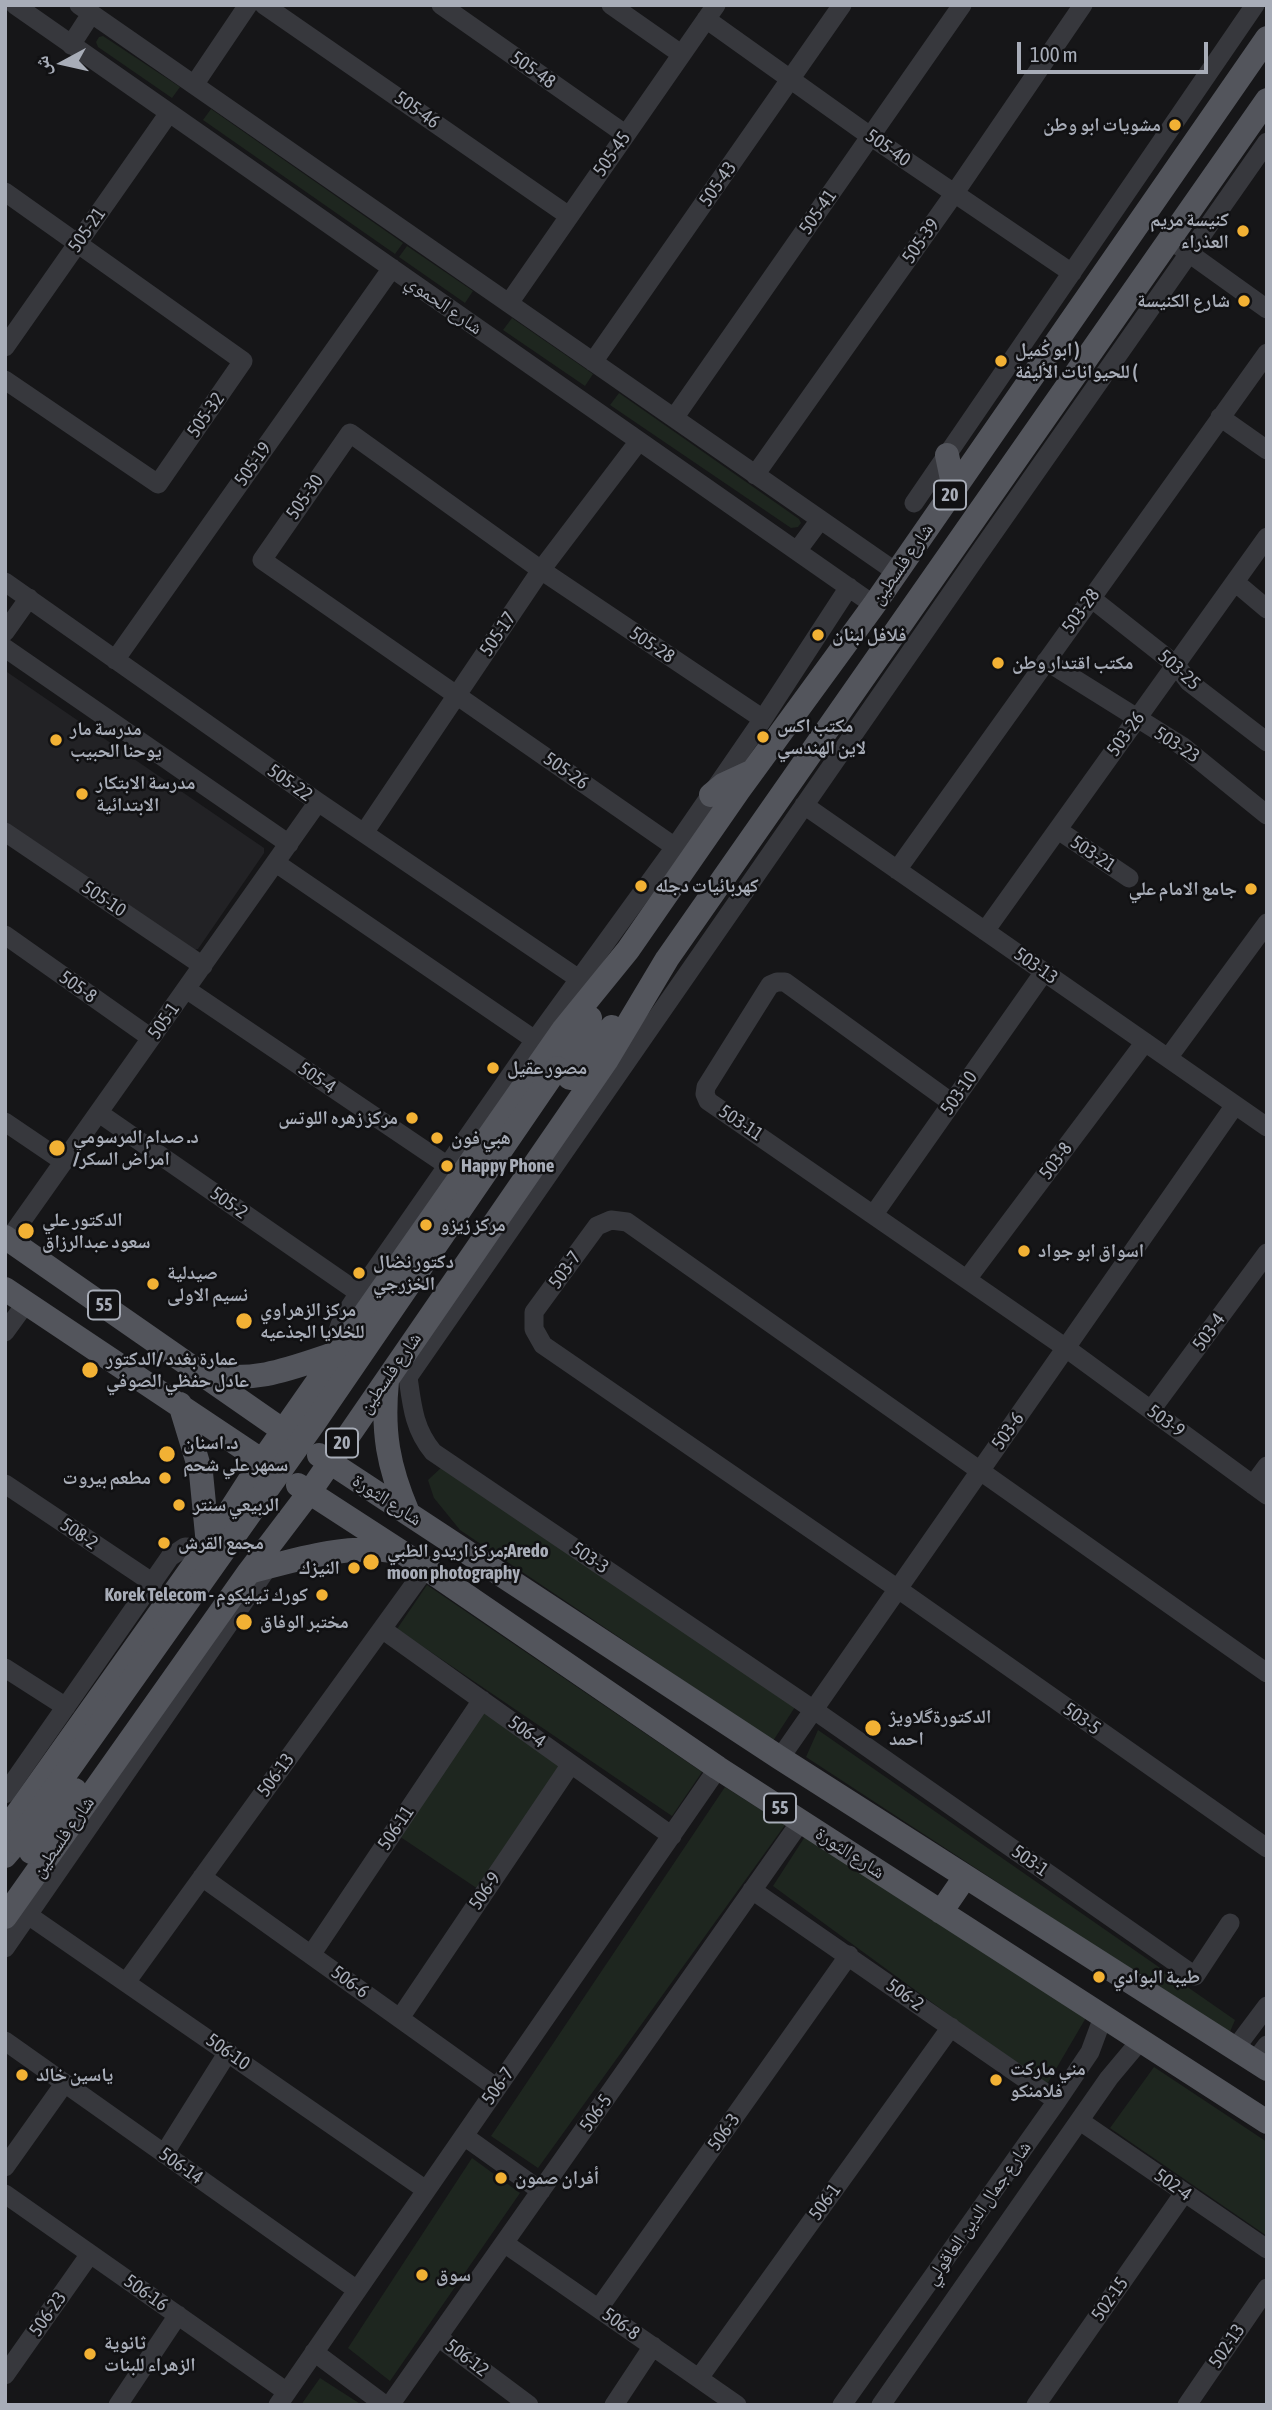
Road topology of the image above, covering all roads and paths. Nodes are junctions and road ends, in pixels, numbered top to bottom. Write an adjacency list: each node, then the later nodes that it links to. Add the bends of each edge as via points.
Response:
1 (15, 5): 13 (street, شارع الحموي)
2 (248, 5): 16 (street)
3 (264, 5): 24 (street, 505-46)
4 (441, 5): 19 (street, 505-48)
5 (611, 5): 14 (street)
6 (842, 5): 15 (street, 505-43)
7 (962, 5): 20 (street, 505-41)
8 (1083, 5): 23 (street, 505-39)
9 (1249, 7): 29 (street)
10 (85, 9): 13 (street); 16 (street, شارع الحموي)
11 (711, 12): 14 (street, 505-45); 15 (street, 505-40)
12 (1267, 38): 42 (main road, شارع فلسطين / 20)
13 (71, 45): 18 (street, شارع الحموي)
14 (681, 54): 19 (street, 505-45)
15 (791, 79): 20 (street, 505-40); 34 (street, 505-43)
16 (194, 85): 30 (street, شارع الحموي)
17 (1264, 107): 25 (main road, شارع فلسطين / 20)
18 (169, 113): 26 (street, 505-21); 28 (street, شارع الحموي)
19 (625, 134): 24 (street, 505-45)
20 (870, 136): 23 (street, 505-40); 37 (street, 505-41)
21 (1267, 142): 27 (street)
22 (5, 192): 26 (street)
23 (954, 194): 29 (street, 505-40); 41 (street, 505-39)
24 (569, 216): 30 (street, 505-45)
25 (1169, 239): 27 (street); 47 (main road, شارع فلسطين / 20)
26 (79, 243): 32 (street, 505-21); 35 (street, 505-32, via 243,361 158,484)
27 (1189, 254): 31 (street); 47 (street)
28 (391, 268): 38 (street, شارع الحموي); 59 (street, 505-19)
29 (1072, 273): 40 (street)
30 (509, 303): 34 (street, شارع الحموي)
31 (1267, 309)
32 (5, 347)
33 (1267, 353): 36 (street, 503-28)
34 (593, 362): 37 (street, شارع الحموي)
35 (5, 380)
36 (1220, 417): 39 (street); 54 (street, 503-28)
37 (674, 418): 41 (street, شارع الحموي)
38 (639, 440): 46 (street, شارع الحموي); 48 (street, 505-17)
39 (1267, 450)
40 (947, 455): 42 (main road); 43 (street)
41 (755, 475): 44 (street, شارع الحموي)
42 (954, 489): 49 (main road, شارع فلسطين / 20)
43 (915, 503)
44 (820, 520): 46 (street); 49 (street, شارع الحموي)
45 (1267, 537): 51 (street, 503-26)
46 (797, 551): 52 (street, شارع الحموي)
47 (965, 552): 69 (street); 83 (main road, شارع فلسطين / 20)
48 (541, 570): 62 (street, 505-17); 62 (street, 505-30, via 350,433 269,549 262,560); 63 (street, 505-28)
49 (896, 572): 55 (main road, شارع فلسطين / 20)
50 (5, 582): 53 (street, 505-22)
51 (1235, 582): 56 (street); 61 (street, 503-26)
52 (849, 587): 55 (street, شارع الحموي); 63 (street)
53 (29, 598): 57 (street); 59 (street, 505-22)
54 (1091, 598): 60 (street, 503-28); 61 (street, 503-25)
55 (874, 605): 66 (main road, شارع فلسطين / 20)
56 (1267, 609)
57 (5, 632)
58 (5, 648): 74 (street)
59 (115, 660): 68 (street, 505-22)
60 (1046, 661): 64 (street, 503-23); 77 (street, 503-28)
61 (1176, 665): 64 (street, 503-26); 65 (street, 503-25, via 1189,682)
62 (457, 694): 73 (street, 505-17); 75 (street, 505-26)
63 (763, 719): 67 (street)
64 (1138, 719): 70 (street, 503-23, via 1204,762); 71 (street, 503-26)
65 (1267, 742)
66 (753, 772): 67 (main road); 82 (main road, شارع فلسطين / 20)
67 (710, 795): 75 (street)
68 (318, 803): 73 (street, 505-22); 74 (street, 505-1)
69 (804, 806): 77 (street, 503-13); 110 (street)
70 (1267, 815)
71 (1058, 830): 78 (street, 503-21); 80 (street, 503-26)
72 (5, 832): 84 (street, 505-10)
73 (364, 833): 86 (street, 505-22)
74 (289, 844): 76 (street, 505-1)
75 (675, 847): 86 (street)
76 (276, 863): 84 (street, 505-1); 89 (street)
77 (897, 870): 80 (street, 503-13)
78 (1129, 878)
79 (1267, 923): 91 (street)
80 (985, 931): 85 (street, 503-13)
81 (5, 935): 88 (street, 505-8)
82 (628, 950): 92 (main road, شارع فلسطين / 20); 108 (main road, شارع فلسطين / 20, via 563,1030)
83 (667, 959): 92 (main road, شارع فلسطين / 20); 110 (main road, شارع فلسطين / 20, via 606,1061)
84 (203, 966): 87 (street, 505-1)
85 (1044, 972): 90 (street, 503-13); 93 (street, 503-10)
86 (579, 979): 89 (street)
87 (186, 989): 88 (street, 505-1); 99 (street, 505-4)
88 (152, 1038): 95 (street, 505-1)
89 (535, 1040): 99 (street)
90 (1144, 1042): 91 (street, 503-13); 103 (street, 503-8)
91 (1168, 1058): 94 (street, 503-13)
92 (564, 1073): 140 (main road, شارع فلسطين / 20, bridge, via 328,1431)
93 (952, 1103): 100 (street, 503-10); 100 (street, 503-11, via 785,982 770,985 706,1087 708,1101)
94 (1235, 1105): 97 (street, 503-13); 107 (street, 503-6)
95 (99, 1113): 98 (street, 505-1); 104 (street, 505-2)
96 (5, 1122): 98 (street)
97 (1267, 1127)
98 (64, 1162): 101 (street, 505-1)
99 (447, 1166): 104 (street)
100 (874, 1214): 103 (street, 503-11)
101 (7, 1238): 109 (main road, 55)
102 (1267, 1254): 112 (street, 503-4)
103 (967, 1279): 107 (street, 503-11)
104 (359, 1293): 108 (street, via 338,1325)
105 (15, 1296): 106 (street); 111 (main road, 55)
106 (5, 1332)
107 (1066, 1348): 112 (street, 503-9); 117 (street, 503-6)
108 (337, 1353): 109 (main road, via 253,1378); 113 (main road, شارع فلسطين / 20)
109 (202, 1374): 113 (main road, 55)
110 (398, 1378): 114 (main road, شارع فلسطين / 20); 121 (main road, via 384,1411 386,1448); 133 (street, 503-3, via 420,1436 433,1452)
111 (180, 1404): 115 (main road, 55); 122 (main road, via 201,1473)
112 (1151, 1410): 120 (street, 503-9)
113 (287, 1434): 115 (main road, شارع فلسطين / 20)
114 (324, 1458): 119 (main road, شارع فلسطين / 20); 121 (main road, شارع الثورة / 55)
115 (266, 1464): 122 (main road, شارع فلسطين / 20)
116 (1267, 1466): 120 (street)
117 (980, 1471): 127 (street, 503-6); 127 (street, 503-7, via 627,1222 611,1220 597,1226 534,1312 534,1329 543,1345); 130 (street)
118 (5, 1484): 126 (street, 508-2)
119 (303, 1489): 123 (main road, شارع الثورة / 55); 125 (main road, شارع فلسطين / 20)
120 (1260, 1490)
121 (408, 1513): 134 (main road, شارع الثورة / 55)
122 (207, 1547): 126 (street, via 179,1549); 140 (main road, شارع فلسطين / 20)
123 (396, 1551): 124 (main road, شارع الثورة / 55); 125 (main road, via 365,1548 322,1553)
124 (426, 1568): 128 (street, 506-13); 136 (main road, شارع الثورة / 55)
125 (259, 1570): 147 (main road, شارع فلسطين / 20)
126 (153, 1583): 132 (street)
127 (898, 1589): 133 (street, 503-6); 141 (street, 503-5)
128 (382, 1629): 131 (street, 506-4); 142 (street, 506-13)
129 (5, 1668): 132 (street)
130 (1267, 1673)
131 (482, 1700): 135 (street, 506-4); 150 (street, 506-11)
132 (66, 1707): 137 (street)
133 (814, 1710): 134 (street, 503-6); 148 (street, 503-1, via 1195,1976)
134 (780, 1758): 143 (main road, شارع الثورة / 55)
135 (571, 1764): 139 (street, 506-4); 155 (street, 506-9)
136 (718, 1768): 138 (main road, شارع الثورة / 55); 139 (street, 506-7)
137 (5, 1794)
138 (801, 1821): 144 (street, 506-5); 146 (main road, شارع الثورة / 55)
139 (672, 1836): 164 (street, 506-7)
140 (14, 1845): 145 (main road, شارع فلسطين / 20)
141 (1267, 1848)
142 (202, 1877): 150 (street, 506-6); 152 (street, 506-13)
143 (965, 1877): 146 (main road); 160 (main road, شارع الثورة / 55)
144 (752, 1890): 151 (street, 506-2); 172 (street, 506-5)
145 (5, 1897)
146 (941, 1912): 154 (main road, شارع الثورة / 55)
147 (17, 1916): 149 (street); 152 (street, 506-10)
148 (1230, 1923)
149 (5, 1948)
150 (311, 1955): 155 (street, 506-6)
151 (849, 1955): 156 (street, 506-2); 180 (street, 506-3)
152 (127, 1981): 159 (street, 506-10)
153 (1267, 2006): 160 (street)
154 (1103, 2017): 158 (main road, شارع الثورة / 55); 161 (street, شارع جمال الدين العاقولي)
155 (400, 2018): 164 (street, 506-6)
156 (951, 2027): 165 (street, 506-2); 186 (street, 506-1)
157 (5, 2041): 163 (street, 506-14)
158 (1140, 2041): 162 (street, شارع جمال الدين العاقولي); 167 (main road, شارع الثورة / 55)
159 (228, 2052): 169 (street); 171 (street, 506-10)
160 (1255, 2056)
161 (1084, 2060): 162 (street); 165 (street, شارع جمال الدين العاقولي)
162 (1109, 2078): 166 (street, شارع جمال الدين العاقولي)
163 (64, 2084): 169 (street, 506-14); 170 (street)
164 (497, 2088): 168 (street, 506-7)
165 (1057, 2101): 193 (street, شارع جمال الدين العاقولي)
166 (1080, 2121): 173 (street, 502-4); 194 (street, شارع جمال الدين العاقولي)
167 (1267, 2122)
168 (464, 2136): 171 (street, 506-7); 172 (street)
169 (164, 2154): 179 (street, 506-14)
170 (5, 2167)
171 (426, 2190): 179 (street, 506-7)
172 (541, 2190): 175 (street, 506-5)
173 (1184, 2193): 176 (street, 502-4); 195 (street, 502-15)
174 (5, 2194): 177 (street, 506-16)
175 (504, 2243): 180 (street, 506-8); 182 (street, 506-5)
176 (1267, 2249)
177 (90, 2253): 181 (street, 506-16); 185 (street, 506-23)
178 (1267, 2288): 196 (street, 502-13)
179 (357, 2290): 184 (street, 506-7)
180 (599, 2308): 183 (street, 506-8)
181 (178, 2315): 187 (street, 506-16); 188 (street)
182 (438, 2337): 189 (street, 506-5); 190 (street, 506-12)
183 (653, 2346): 186 (street, 506-8); 191 (street)
184 (314, 2352): 187 (street, 506-7); 189 (street)
185 (5, 2375)
186 (699, 2378): 192 (street, 506-8)
187 (283, 2398)
188 (118, 2405)
189 (388, 2405)
190 (529, 2405)
191 (614, 2405)
192 (737, 2405)
193 (842, 2405)
194 (881, 2405)
195 (1036, 2405)
196 (1187, 2405)

